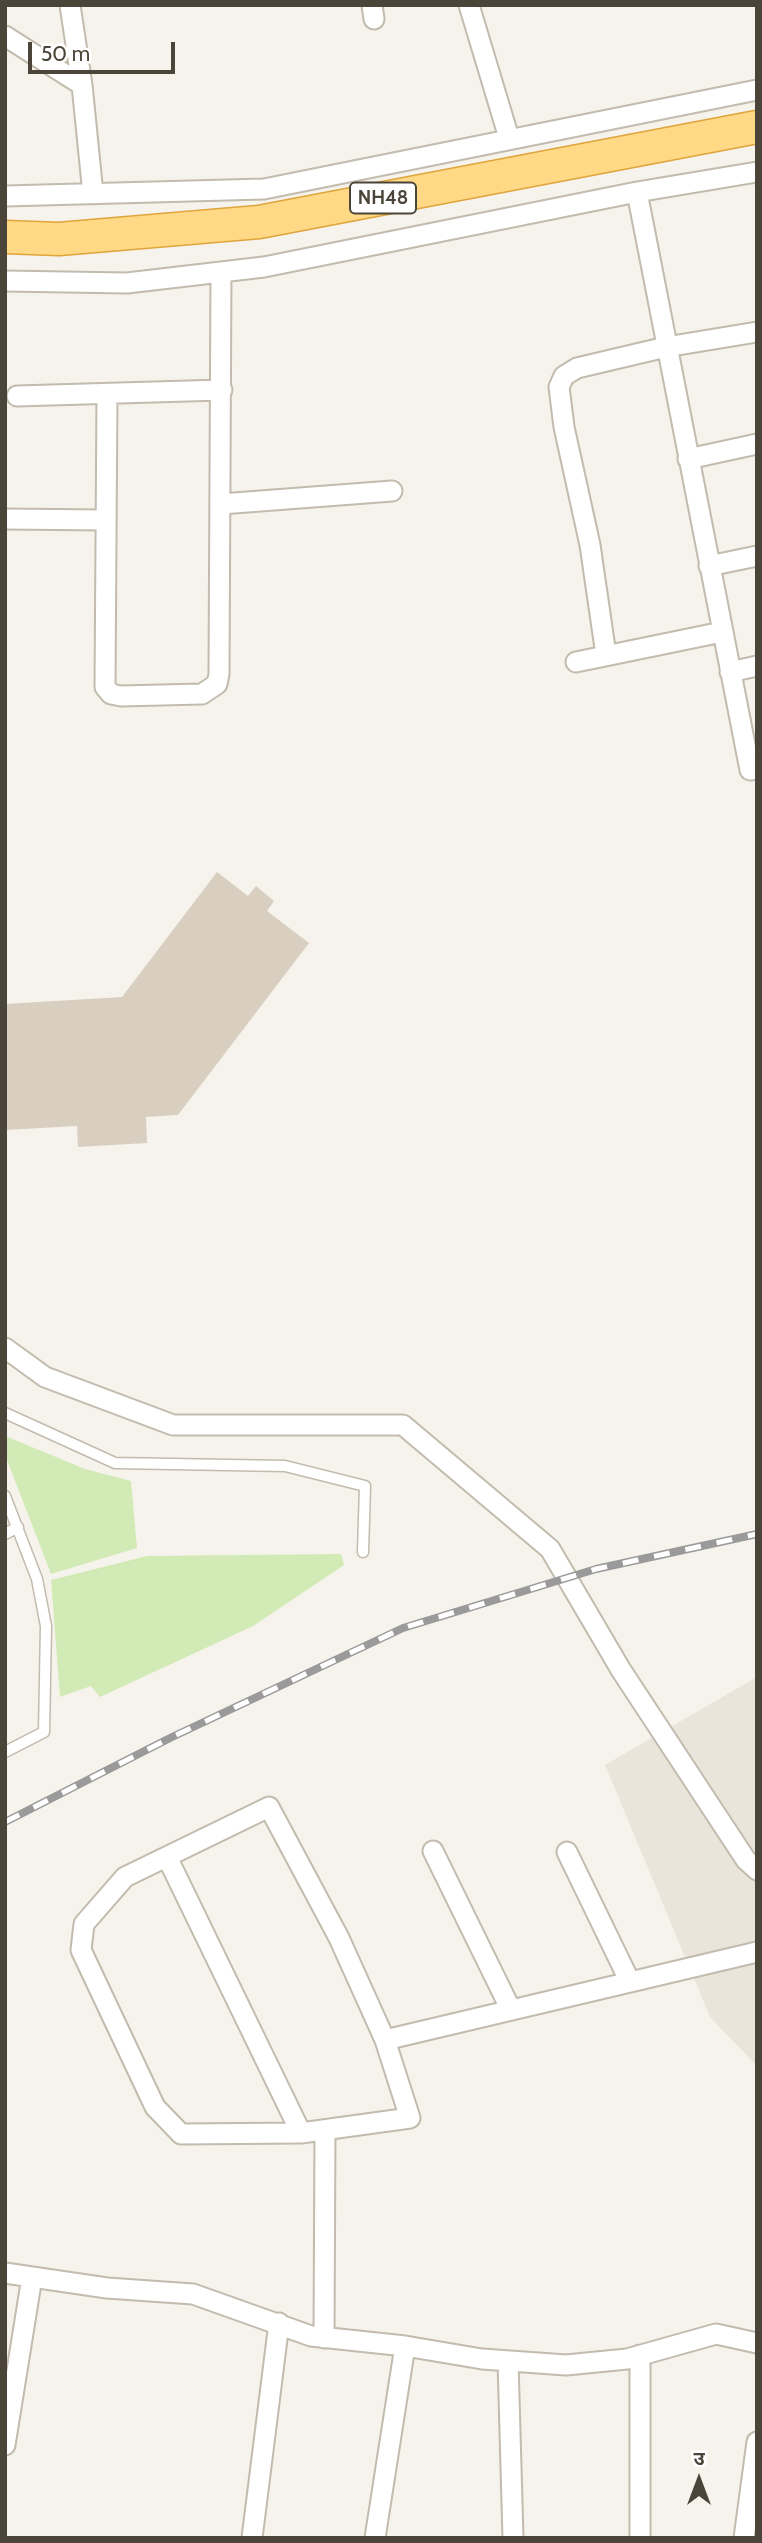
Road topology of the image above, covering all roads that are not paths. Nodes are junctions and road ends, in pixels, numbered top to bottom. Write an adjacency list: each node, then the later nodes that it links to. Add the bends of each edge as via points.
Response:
1 (70, 5): 4 (street)
2 (469, 5): 8 (street)
3 (5, 36): 4 (street)
4 (82, 85): 11 (street)
5 (757, 90): 8 (street)
6 (757, 110): 13 (highway, NH48, via 229,209)
7 (757, 127): 14 (highway, NH48, via 260,222 58,239)
8 (509, 138): 11 (street, via 264,189)
9 (757, 172): 10 (street)
10 (637, 192): 15 (street); 18 (street)
11 (93, 194): 12 (street)
12 (5, 196)
13 (5, 221)
14 (5, 237)
15 (221, 272): 16 (street, via 127,283); 19 (street)
16 (5, 281)
17 (757, 332): 18 (street)
18 (666, 347): 23 (street); 31 (street, via 577,368 564,376 559,387)
19 (222, 390): 20 (street); 25 (street)
20 (107, 394): 21 (street); 27 (street)
21 (17, 396)
22 (757, 444): 23 (street)
23 (688, 458): 29 (street)
24 (392, 491): 25 (street)
25 (221, 504): 27 (street, via 219,674 217,684 202,694 121,696 105,687)
26 (5, 519): 27 (street)
27 (105, 520)
28 (757, 556): 29 (street)
29 (709, 566): 30 (street)
30 (722, 632): 31 (street); 34 (street)
31 (606, 655): 32 (street)
32 (576, 662)
33 (757, 666): 34 (street)
34 (730, 672): 35 (street, via 750,770)
35 (757, 769)
36 (5, 1348): 46 (street, via 45,1377 173,1425 403,1425 550,1549 621,1670)
37 (5, 1413): 41 (lane, via 115,1463 285,1466 365,1486)
38 (5, 1496): 39 (lane)
39 (18, 1527): 40 (lane); 42 (lane, via 37,1579 46,1626 44,1732)
40 (5, 1534)
41 (363, 1552)
42 (5, 1752)
43 (433, 1851): 49 (street)
44 (567, 1852): 48 (street)
45 (168, 1858): 50 (street, via 269,1807 339,1938); 52 (street); 52 (street, via 125,1877 84,1924 81,1950 155,2107 181,2134)
46 (757, 1870)
47 (757, 1952): 48 (street)
48 (630, 1982): 49 (street)
49 (511, 2010): 50 (street)
50 (385, 2040): 51 (street, via 410,2118)
51 (325, 2130): 52 (street); 56 (street)
52 (302, 2133)
53 (5, 2273): 54 (street)
54 (32, 2277): 55 (street, via 193,2294); 61 (street)
55 (279, 2323): 56 (street); 64 (street)
56 (324, 2338): 58 (street)
57 (757, 2343): 59 (street, via 716,2334)
58 (405, 2346): 60 (street); 65 (street)
59 (640, 2355): 60 (street, via 566,2365); 67 (street)
60 (508, 2361): 66 (street)
61 (7, 2417): 63 (street)
62 (757, 2442): 68 (street)
63 (5, 2445)
64 (252, 2538)
65 (375, 2538)
66 (513, 2538)
67 (640, 2538)
68 (744, 2538)

